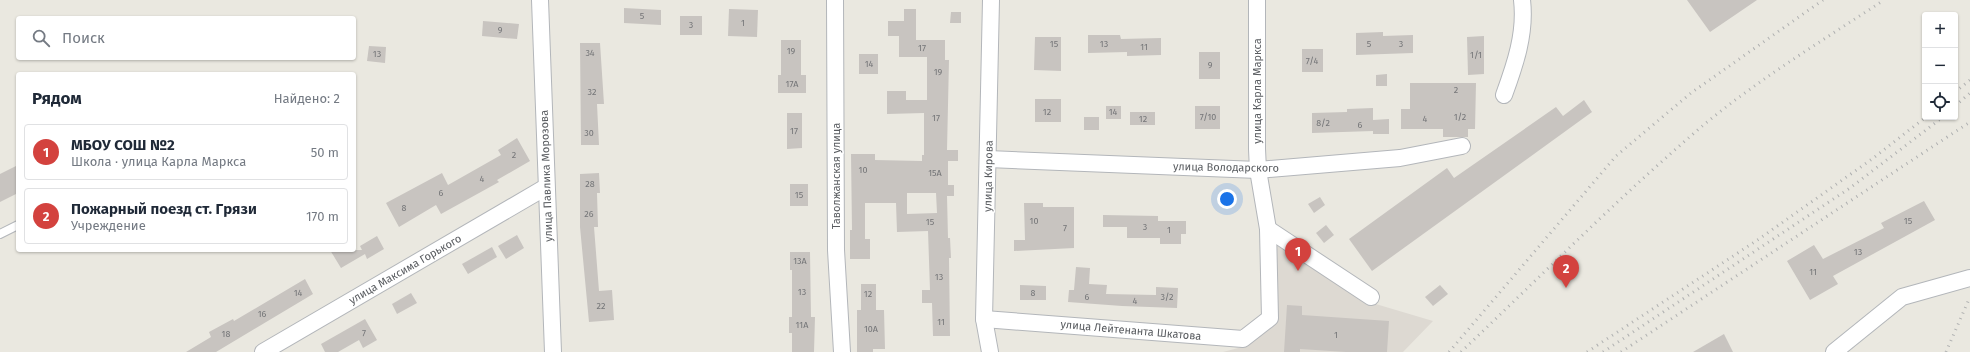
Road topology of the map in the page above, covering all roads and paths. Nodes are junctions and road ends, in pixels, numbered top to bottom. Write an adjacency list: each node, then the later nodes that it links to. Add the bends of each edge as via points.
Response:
1 (540, 0): 10 (street, улица Павлика Морозова)
2 (836, 0): 20 (street, Таволжанская улица, via 836,250)
3 (991, 0): 8 (street, улица Кирова)
4 (1257, 0): 9 (street, улица Карла Маркса)
5 (1522, 0): 6 (street, via 1524,12 1518,58)
6 (1504, 95)
7 (1462, 146): 9 (street, улица Володарского, via 1400,158)
8 (988, 159): 9 (street, улица Володарского); 17 (street, улица Кирова)
9 (1258, 170): 12 (street, улица Карла Маркса)
10 (546, 187): 18 (street, улица Максима Горького); 19 (street, улица Павлика Морозова)
11 (16, 226): 13 (lane)
12 (1268, 229): 15 (street); 16 (street, улица Карла Маркса)
13 (0, 234)
14 (1970, 278): 22 (street, via 1902,296)
15 (1371, 297)
16 (1270, 318): 17 (street, улица Лейтенанта Шкатова, via 1243,340)
17 (984, 319): 21 (street, улица Кирова)
18 (263, 352)
19 (553, 352)
20 (842, 352)
21 (990, 352)
22 (1834, 352)

